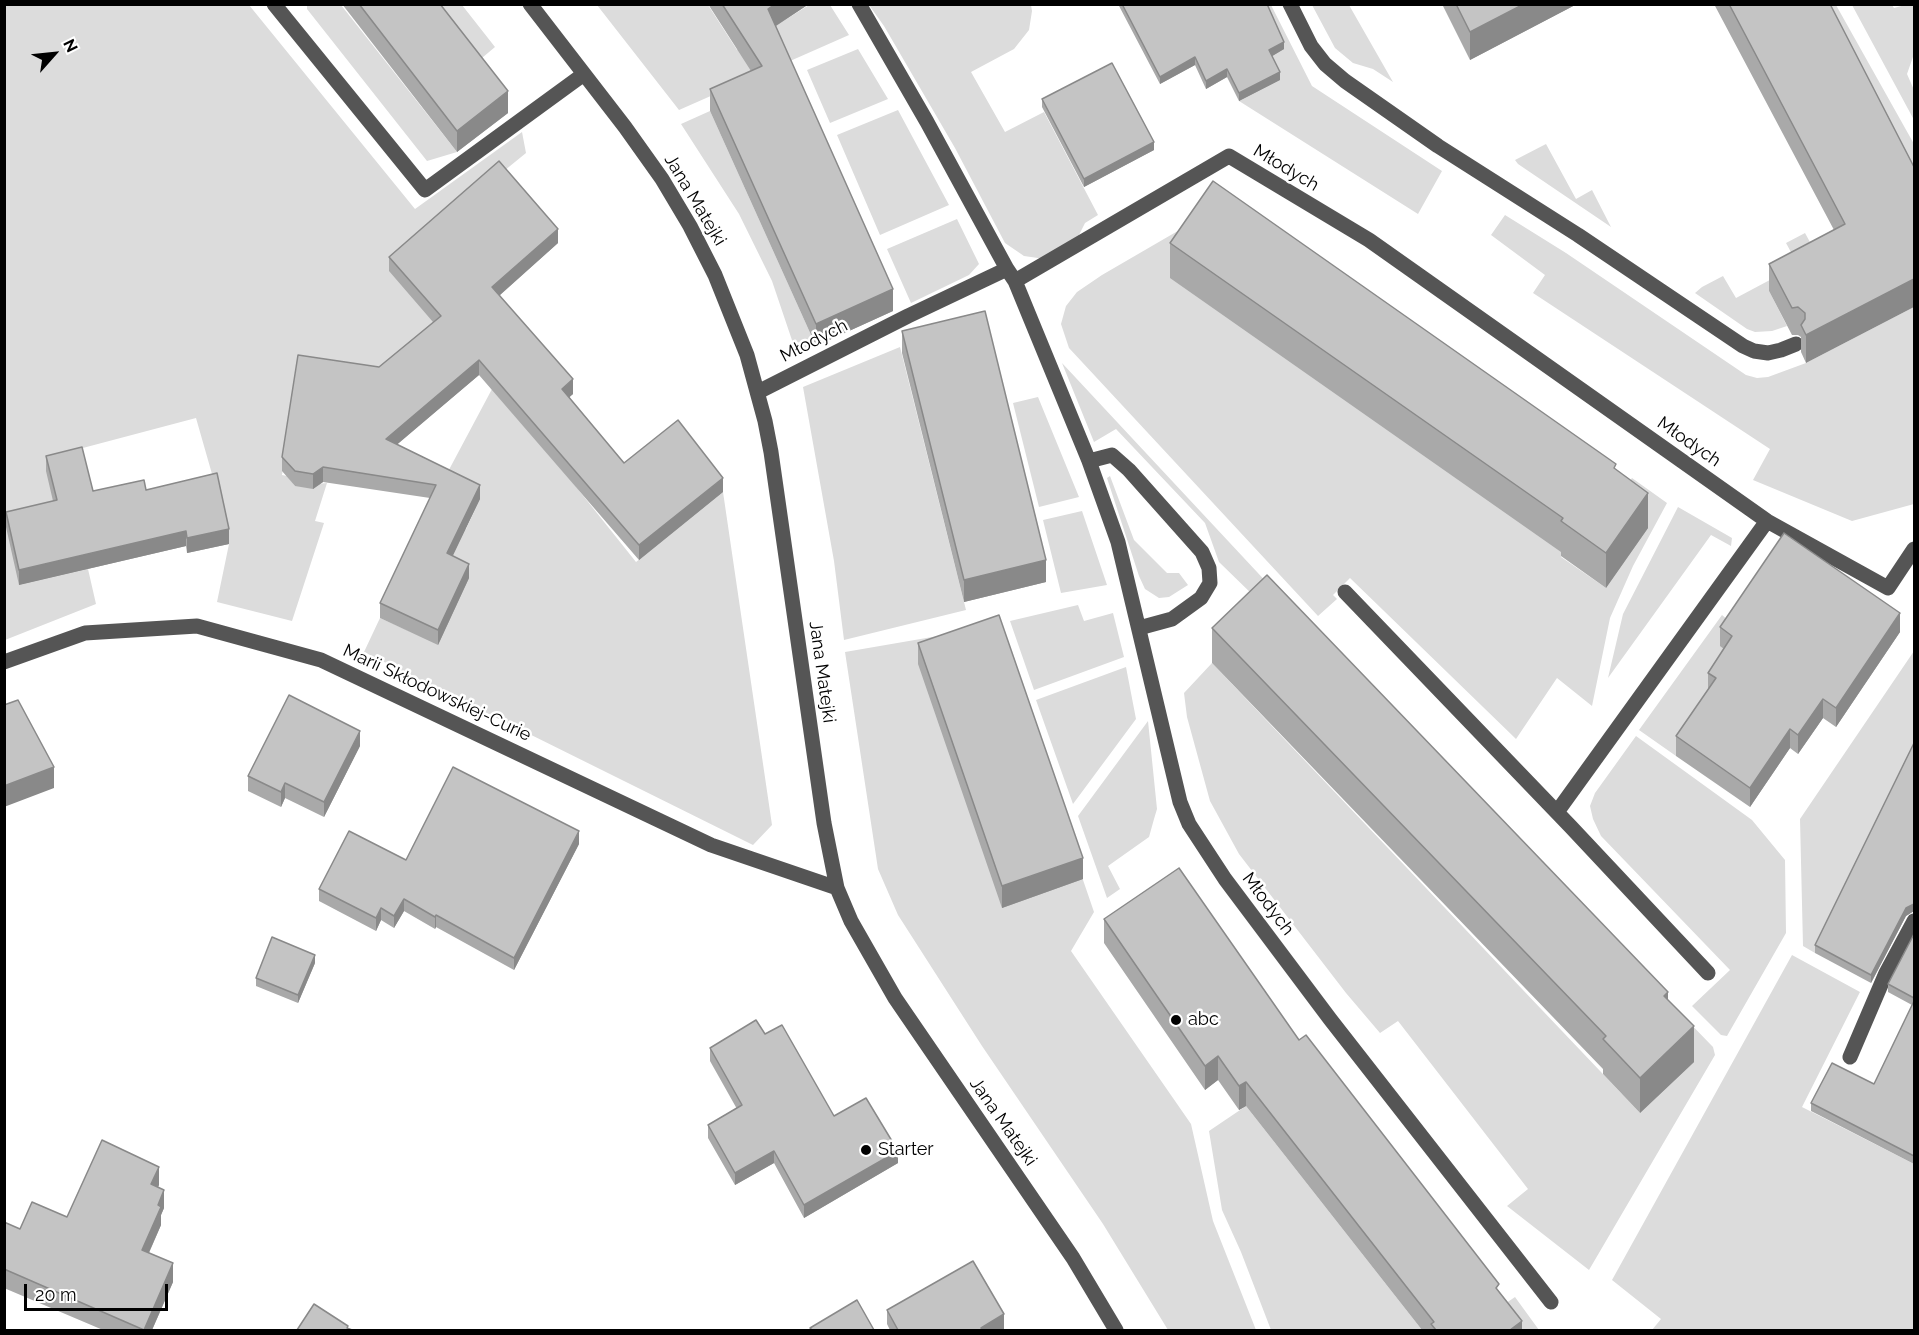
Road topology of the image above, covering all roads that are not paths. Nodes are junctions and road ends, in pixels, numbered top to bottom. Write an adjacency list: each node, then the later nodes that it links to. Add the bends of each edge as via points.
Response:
1 (274, 4): 5 (street, via 425,190)
2 (530, 4): 5 (street, Jana Matejki)
3 (859, 4): 6 (street, Młodych)
4 (1290, 4): 7 (street, via 1311,46 1325,64 1431,140 1743,346 1768,353)
5 (584, 74): 8 (street, Jana Matejki, via 638,144 690,226 734,318)
6 (1011, 275): 8 (street, Młodych, via 908,316); 9 (street, Młodych); 10 (street, Młodych, via 1229,156 1369,240)
7 (1796, 344)
8 (758, 392): 16 (street, Jana Matejki, via 781,514 816,771)
9 (1089, 461): 13 (street, Młodych, via 1118,542); 13 (street, via 1112,455 1129,470 1202,552 1209,568 1210,583 1201,598 1172,619)
10 (1767, 521): 11 (street, Młodych, via 1888,588); 15 (street)
11 (1914, 549)
12 (1345, 592): 15 (street)
13 (1139, 628): 20 (street, Młodych, via 1180,802 1189,824 1225,879 1330,1019)
14 (4, 662): 16 (street, Marii Skłodowskiej-Curie, via 85,633 197,626 321,660 711,844)
15 (1557, 812): 18 (street)
16 (837, 888): 21 (street, Jana Matejki, via 851,921 895,998 1073,1258)
17 (1914, 921): 19 (street, via 1886,973)
18 (1708, 973)
19 (1850, 1057)
20 (1551, 1302)
21 (1116, 1330)

